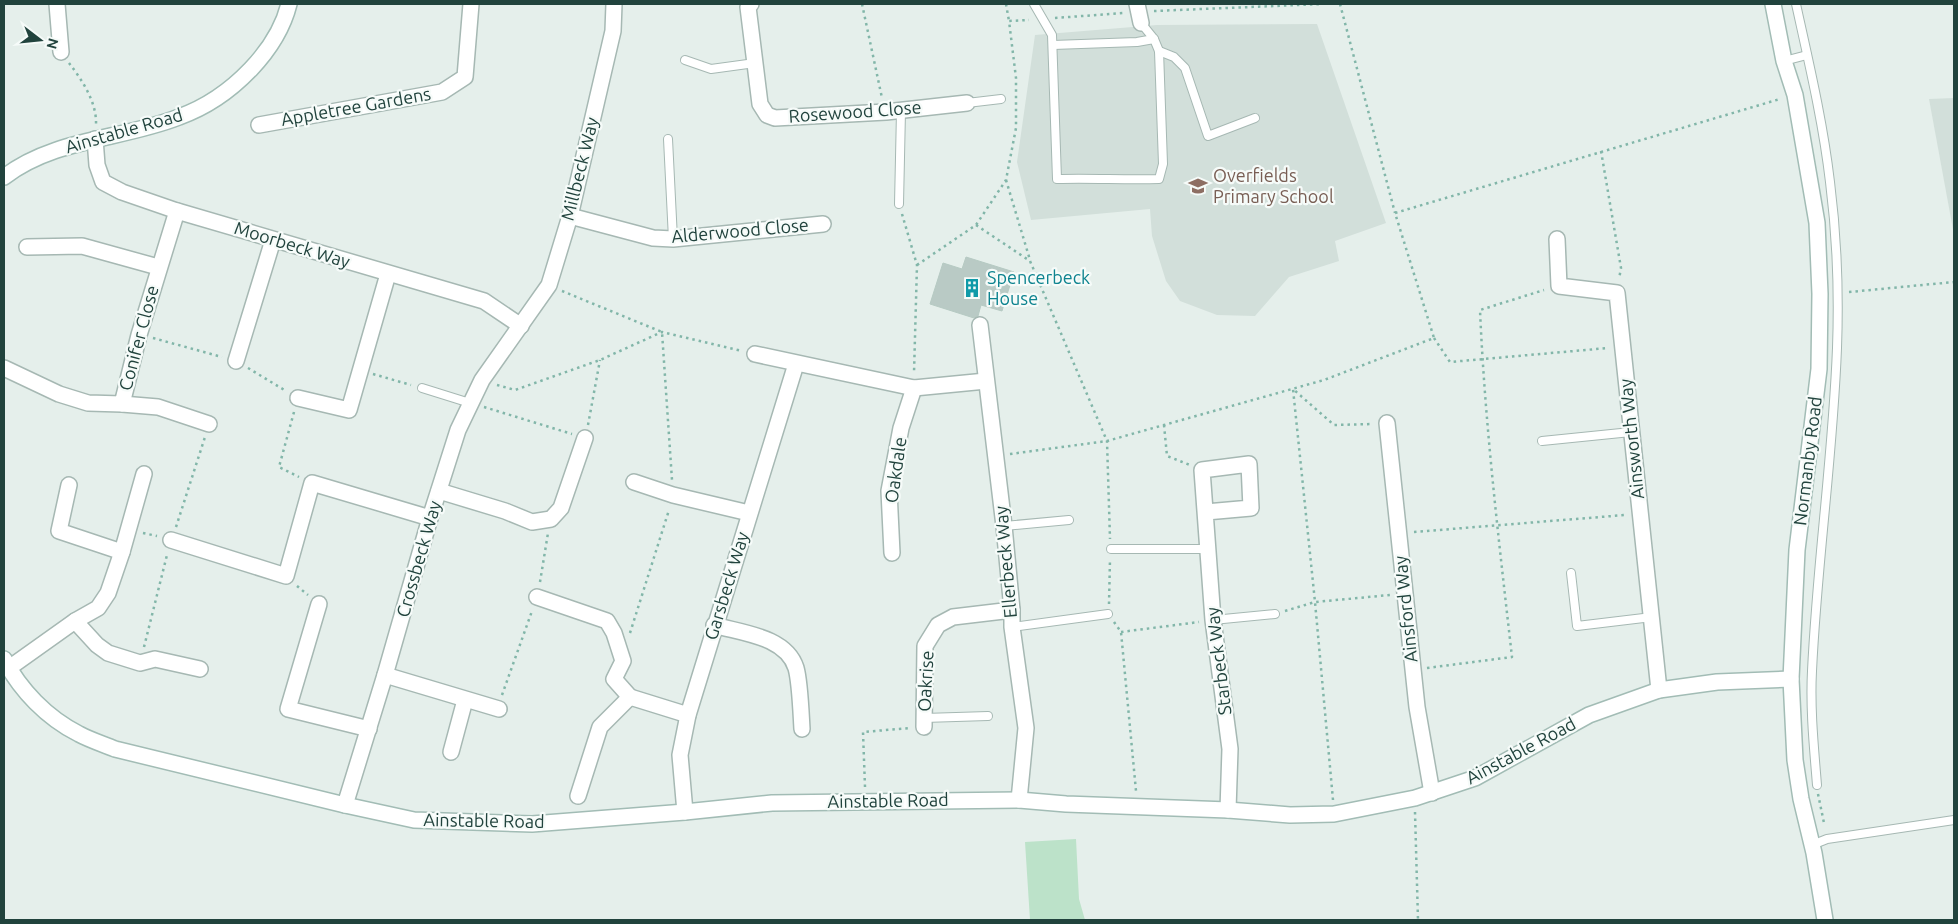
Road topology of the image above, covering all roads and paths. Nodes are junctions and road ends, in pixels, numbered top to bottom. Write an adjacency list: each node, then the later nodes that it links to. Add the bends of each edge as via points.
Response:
1 (57, 4): 18 (street)
2 (289, 4): 29 (street, Ainstable Road, via 265,54 212,102 179,117)
3 (472, 4): 28 (street, Appletree Gardens, via 465,77 442,92)
4 (614, 4): 37 (street, Millbeck Way, via 614,31)
5 (751, 4): 22 (street, Rosewood Close, via 748,7)
6 (1006, 4): 14 (path)
7 (1034, 4): 13 (lane)
8 (1323, 4): 12 (path)
9 (1340, 4): 36 (path)
10 (1773, 4): 21 (street, Normanby Road)
11 (1796, 4): 19 (lane)
12 (1139, 13): 13 (path); 15 (lane)
13 (1043, 19): 14 (path); 16 (lane, via 1052,35)
14 (1009, 21): 33 (path, via 1016,78 1016,128)
15 (1154, 39): 16 (lane); 17 (lane)
16 (1053, 45): 17 (lane, via 1058,178 1159,179 1163,164)
17 (1159, 51): 27 (lane, via 1174,57 1185,68 1208,136)
18 (61, 52): 29 (path, via 84,82 96,116)
19 (1807, 55): 21 (lane); 52 (lane, via 1830,182)
20 (685, 60): 22 (lane, via 711,68)
21 (1784, 61): 23 (street, Normanby Road)
22 (755, 63): 26 (street, Rosewood Close, via 760,104 766,115 775,118)
23 (1795, 95): 31 (path); 125 (street, Normanby Road, via 1817,223 1820,294 1819,370 1797,550)
24 (1002, 99): 25 (lane)
25 (967, 103): 26 (street, Rosewood Close)
26 (901, 111): 34 (lane)
27 (1254, 118)
28 (259, 125)
29 (95, 139): 32 (street, Ainstable Road, via 58,149); 35 (street, Moorbeck Way, via 97,164 103,182)
30 (668, 139): 40 (lane)
31 (1602, 151): 36 (path); 51 (path, via 1621,268)
32 (4, 177)
33 (1006, 180): 39 (path); 44 (path)
34 (899, 204)
35 (177, 211): 41 (street, Moorbeck Way); 46 (street, Conifer Close)
36 (1395, 213): 57 (path)
37 (570, 216): 40 (street, Alderwood Close, via 653,238); 49 (street, Millbeck Way)
38 (823, 224): 40 (street, Alderwood Close)
39 (976, 225): 44 (path); 45 (path)
40 (673, 239)
41 (273, 240): 47 (street, Moorbeck Way); 62 (street)
42 (1557, 240): 50 (street)
43 (27, 247): 46 (street, via 82,246)
44 (1030, 261): 79 (path)
45 (917, 265)
46 (158, 268): 56 (street, Conifer Close)
47 (388, 274): 54 (street, Moorbeck Way, via 484,301); 65 (street)
48 (1954, 282): 52 (path)
49 (549, 285): 54 (street, Millbeck Way); 55 (path)
50 (1559, 286): 51 (street); 60 (path, via 1480,310)
51 (1617, 293): 58 (street, Ainsworth Way)
52 (1837, 294): 136 (lane, via 1834,397 1812,673)
53 (980, 325): 67 (street, Ellerbeck Way)
54 (521, 326): 66 (street, Crossbeck Way)
55 (662, 332): 59 (path); 61 (path); 88 (path)
56 (138, 334): 62 (path); 73 (street, Conifer Close)
57 (1434, 338): 60 (path, via 1450,362); 70 (path)
58 (1622, 347): 60 (path); 77 (street, Ainsworth Way)
59 (756, 354): 63 (street)
60 (1482, 359): 96 (path)
61 (600, 360): 66 (path, via 516,390); 78 (path)
62 (236, 361): 71 (path)
63 (796, 364): 69 (street); 90 (street, Garsbeck Way)
64 (4, 368): 73 (street, Conifer Close, via 59,394 88,403)
65 (360, 370): 68 (path); 71 (street, via 349,410)
66 (482, 380): 72 (street, Crossbeck Way)
67 (986, 381): 69 (street); 81 (street, Ellerbeck Way)
68 (422, 388): 72 (lane)
69 (914, 388): 103 (street, Oakdale, via 901,428 889,491)
70 (1293, 389): 74 (path, via 1334,425); 76 (path); 108 (path)
71 (298, 398): 85 (path, via 279,467)
72 (470, 403): 78 (path); 87 (street, Crossbeck Way)
73 (122, 404): 75 (street, via 158,406)
74 (1387, 423): 98 (street, Ainsford Way)
75 (210, 424): 99 (path)
76 (1164, 425): 79 (path); 82 (path, via 1167,456)
77 (1631, 432): 80 (lane); 91 (street, Ainsworth Way)
78 (585, 438): 93 (street, via 561,508)
79 (1107, 441): 81 (path); 100 (path)
80 (1542, 441)
81 (996, 456): 95 (street, Ellerbeck Way)
82 (1202, 470): 89 (street, Starbeck Way); 89 (street, via 1249,464 1251,508)
83 (144, 474): 97 (street)
84 (634, 482): 88 (street)
85 (312, 483): 92 (street); 105 (street)
86 (69, 485): 102 (street, via 59,531)
87 (439, 491): 92 (street, Crossbeck Way); 93 (street, via 532,522)
88 (673, 495): 90 (street); 119 (path)
89 (1206, 512): 101 (street, Starbeck Way)
90 (749, 513): 116 (street, Garsbeck Way)
91 (1640, 513): 96 (path); 113 (street, Ainsworth Way)
92 (430, 518): 124 (street, Crossbeck Way)
93 (551, 519): 107 (path)
94 (1069, 520): 95 (lane)
95 (1004, 526): 110 (street, Ellerbeck Way)
96 (1497, 526): 98 (path); 123 (path, via 1512,657)
97 (129, 529): 99 (path); 102 (street)
98 (1398, 534): 106 (street, Ainsford Way)
99 (171, 540): 105 (street); 120 (path)
100 (1111, 549): 101 (lane); 111 (path)
101 (1209, 549): 114 (street, Starbeck Way)
102 (122, 552): 115 (street, via 108,593 98,608)
103 (892, 553)
104 (1571, 573): 113 (lane, via 1577,626)
105 (286, 576): 109 (path)
106 (1404, 593): 108 (path); 123 (street, Ainsford Way)
107 (537, 598): 127 (street, via 608,621 623,661 614,679); 129 (path)
108 (1316, 602): 112 (path); 148 (path)
109 (319, 604): 133 (street, via 288,709)
110 (1012, 610): 117 (street, Ellerbeck Way); 132 (street, Oakrise, via 953,617 938,625 925,646)
111 (1108, 614): 117 (lane); 118 (path)
112 (1274, 614): 114 (lane)
113 (1652, 617): 126 (street, Ainsworth Way)
114 (1213, 620): 118 (path); 146 (street, Starbeck Way, via 1230,749)
115 (75, 621): 120 (street, via 108,653); 121 (street)
116 (714, 625): 130 (street, Garsbeck Way); 134 (street, via 772,642 789,654 796,668)
117 (1012, 627): 142 (street, Ellerbeck Way, via 1026,728)
118 (1121, 632): 145 (path)
119 (630, 634)
120 (140, 663): 122 (street, via 155,659)
121 (6, 664): 144 (street, Ainstable Road, via 30,697 78,734 115,749)
122 (200, 669)
123 (1413, 670): 139 (street, Ainsford Way)
124 (385, 675): 128 (street); 133 (street, Crossbeck Way)
125 (1791, 679): 126 (street, Ainstable Road, via 1717,682); 137 (street, Normanby Road)
126 (1659, 690): 139 (street, Ainstable Road, via 1588,715 1475,778)
127 (630, 697): 130 (street); 140 (street, via 600,727)
128 (465, 700): 129 (street); 135 (street)
129 (499, 709)
130 (688, 715): 147 (street, Garsbeck Way, via 680,755)
131 (988, 716): 132 (lane)
132 (924, 722): 143 (path, via 863,732)
133 (369, 729): 144 (street, Crossbeck Way)
134 (802, 729)
135 (451, 752)
136 (1814, 756): 137 (lane); 138 (lane)
137 (1795, 760): 151 (street, Normanby Road)
138 (1817, 785): 150 (path)
139 (1432, 793): 141 (street, Ainstable Road)
140 (578, 796)
141 (1414, 798): 148 (street, Ainstable Road); 152 (path)
142 (1019, 800): 143 (street, Ainstable Road); 145 (street, Ainstable Road)
143 (866, 801): 147 (street, Ainstable Road, via 772,803)
144 (345, 805): 147 (street, Ainstable Road, via 414,820 532,824)
145 (1137, 806): 146 (street, Ainstable Road)
146 (1228, 810): 148 (street, Ainstable Road, via 1290,815)
147 (685, 812)
148 (1334, 814)
149 (1954, 820): 150 (lane)
150 (1827, 839): 151 (lane)
151 (1812, 845): 153 (street, Normanby Road)
152 (1418, 920)
153 (1825, 920)

